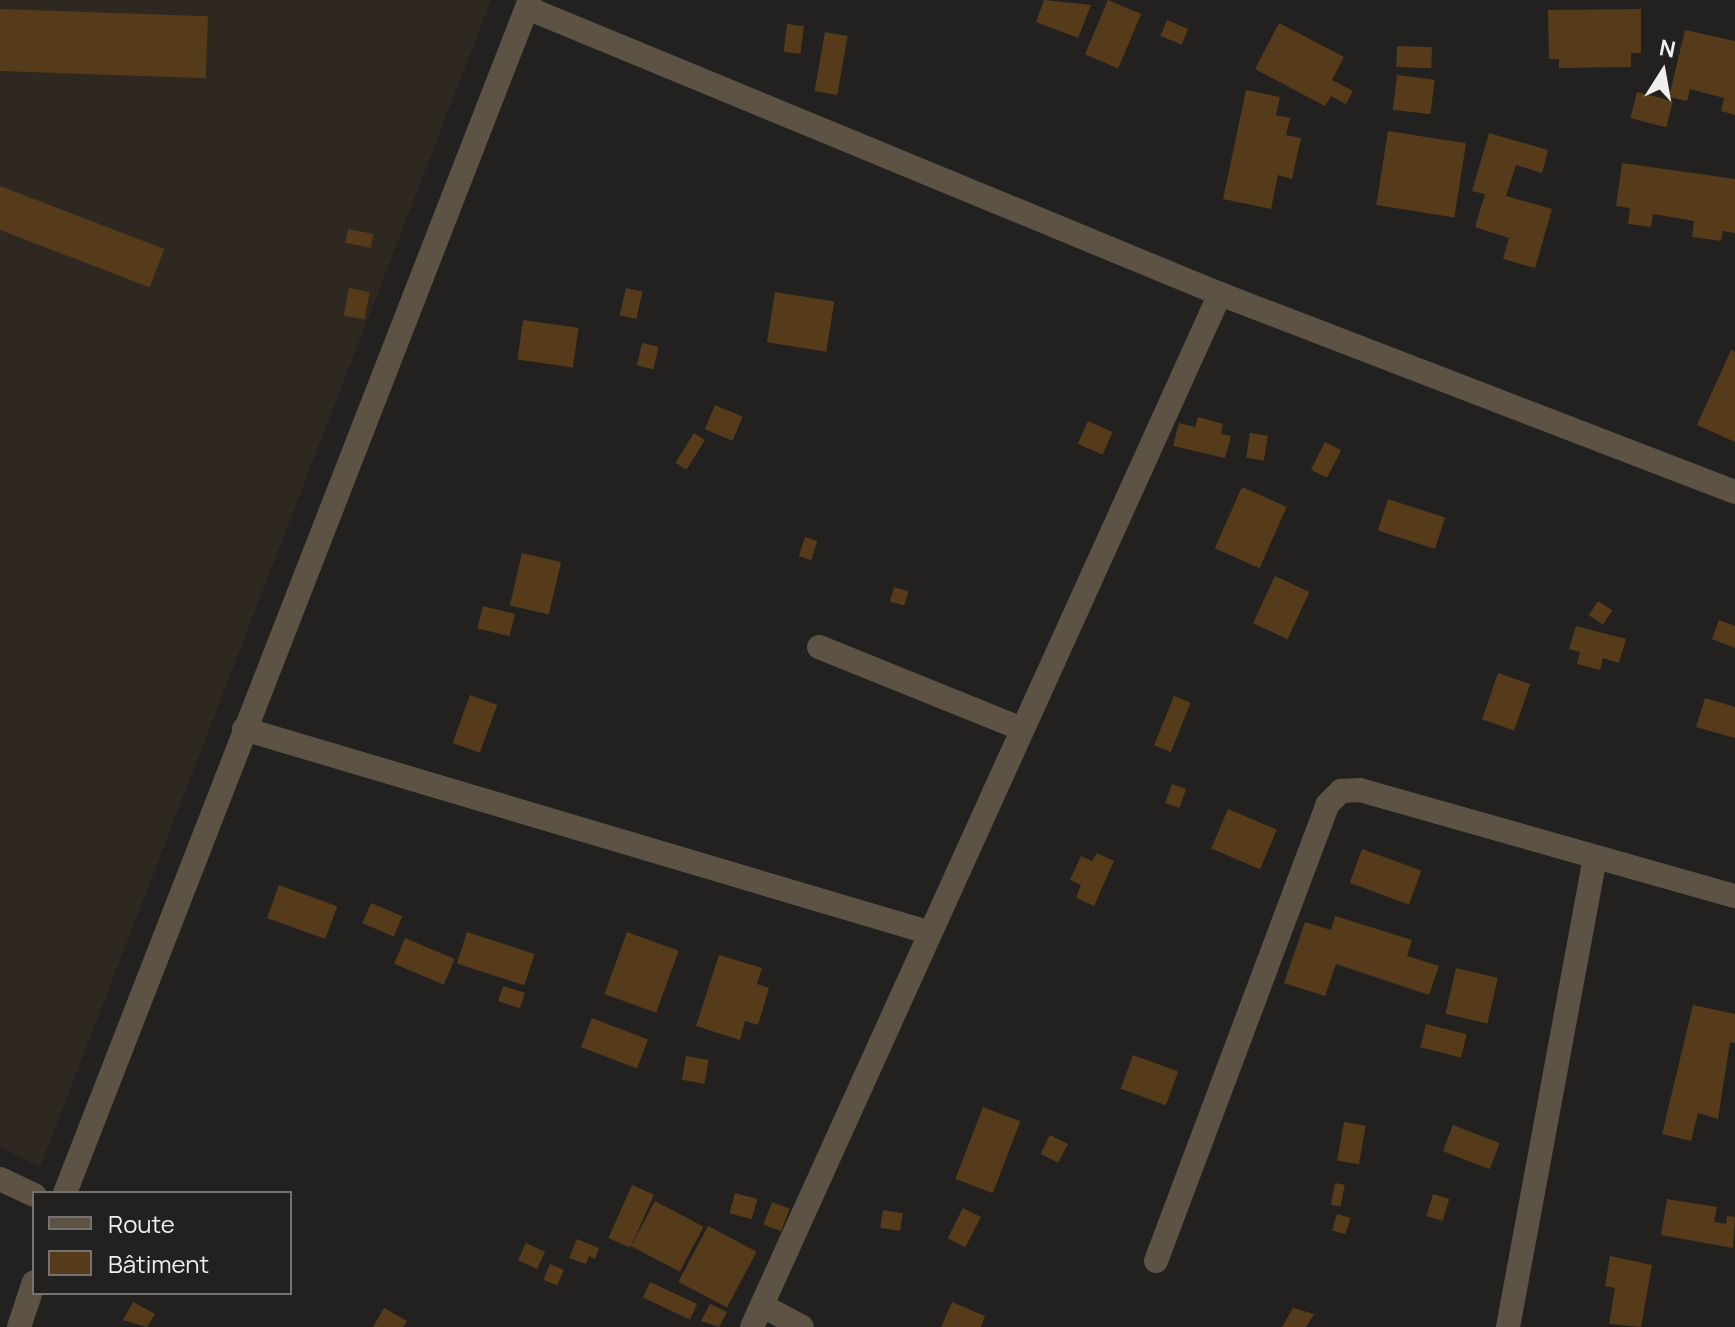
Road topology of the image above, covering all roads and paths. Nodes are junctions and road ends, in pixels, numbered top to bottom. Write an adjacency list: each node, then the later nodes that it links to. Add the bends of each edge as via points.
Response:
1 (528, 4): 2 (street); 6 (street)
2 (1220, 294): 3 (street); 5 (street)
3 (1735, 492)
4 (819, 647): 5 (street)
5 (1019, 728): 9 (street)
6 (244, 729): 9 (street); 11 (street)
7 (1595, 857): 8 (street); 13 (street, via 1360,790 1341,791 1327,805); 18 (street)
8 (1735, 896)
9 (927, 932): 15 (street)
10 (0, 1179): 12 (street)
11 (66, 1191)
12 (32, 1194)
13 (1156, 1261)
14 (32, 1288): 16 (street)
15 (757, 1316): 17 (street)
16 (19, 1327)
17 (802, 1327)
18 (1508, 1327)

